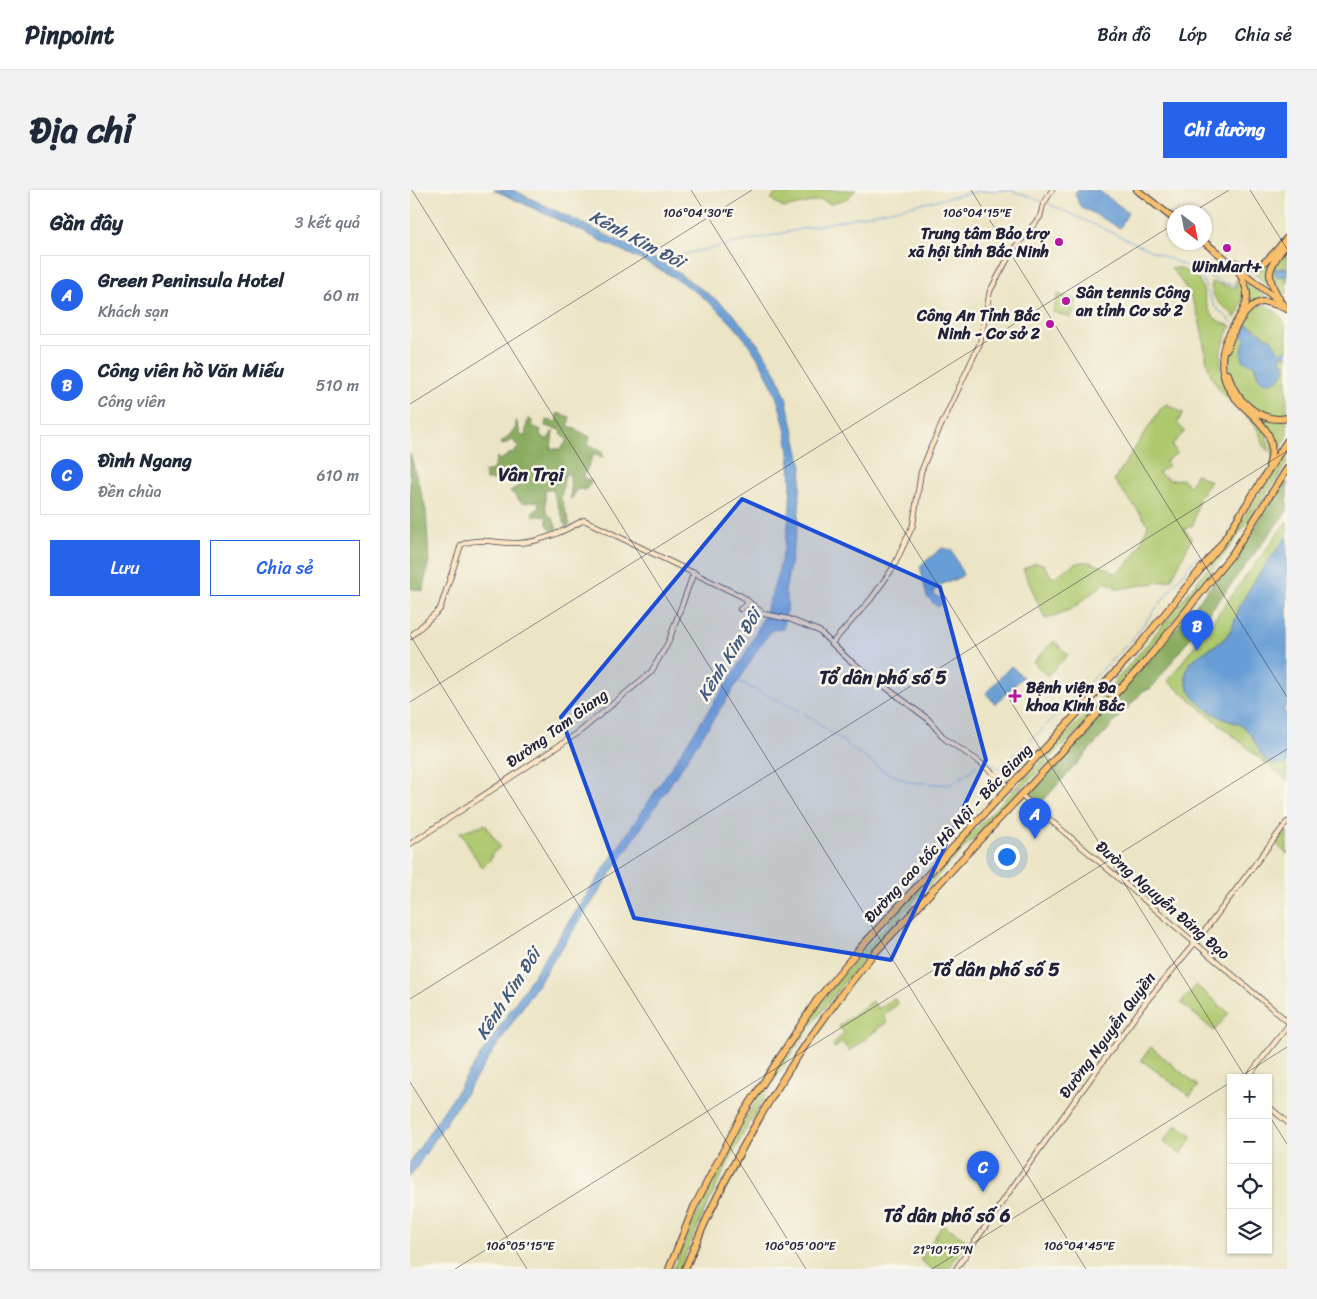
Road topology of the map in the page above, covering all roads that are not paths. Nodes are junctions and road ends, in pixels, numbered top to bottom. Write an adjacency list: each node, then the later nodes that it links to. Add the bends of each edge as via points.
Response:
1 (1052, 190): 20 (street, via 1040,216 1012,251 990,291 980,343 921,472 913,525 900,553 876,592)
2 (1137, 190): 3 (highway)
3 (1167, 214)
4 (1287, 238): 7 (highway, via 1265,263 1254,268)
5 (1287, 244): 9 (highway, via 1273,262 1269,275 1272,288)
6 (1212, 248): 7 (highway)
7 (1226, 259): 8 (highway)
8 (1237, 268): 9 (highway); 14 (highway, via 1247,297 1225,339 1223,371 1233,397 1266,429 1272,454 1269,465 1228,528)
9 (1285, 306): 10 (highway, via 1266,302 1250,308 1231,337 1226,364 1230,382 1242,401 1266,418)
10 (1287, 418)
11 (1287, 441): 14 (highway, Đường cao tốc Hà Nội - Bắc Giang)
12 (1287, 469): 15 (highway, Đường cao tốc Hà Nội - Bắc Giang)
13 (1287, 476): 15 (highway, via 1248,536)
14 (1222, 544): 31 (highway, Đường cao tốc Hà Nội - Bắc Giang, via 1134,653 866,941 817,1000 741,1117 694,1207)
15 (1233, 553): 32 (highway, Đường cao tốc Hà Nội - Bắc Giang, via 1145,662 870,958 829,1009 754,1125 708,1213)
16 (694, 572): 17 (street); 19 (street, via 584,520 539,540 519,543 472,540 461,545 440,609); 24 (street, Đường Tam Giang, via 668,643 651,672 578,733)
17 (745, 598): 18 (street, via 747,605); 20 (street, via 764,614 789,619 816,630)
18 (740, 609)
19 (410, 637)
20 (832, 643): 21 (street, via 928,720 945,739)
21 (1005, 783)
22 (1023, 797): 25 (street, Đường Nguyễn Đăng Đạo)
23 (1287, 822): 25 (street, Đường Nguyễn Quyền)
24 (410, 844)
25 (1194, 943): 26 (street, Đường Nguyễn Đăng Đạo); 33 (street, Đường Nguyễn Quyền, via 1144,1003)
26 (1287, 1022)
27 (1287, 1027): 28 (street)
28 (1250, 1074)
29 (1272, 1109): 30 (street)
30 (1287, 1122)
31 (669, 1269)
32 (685, 1269)
33 (956, 1269)

